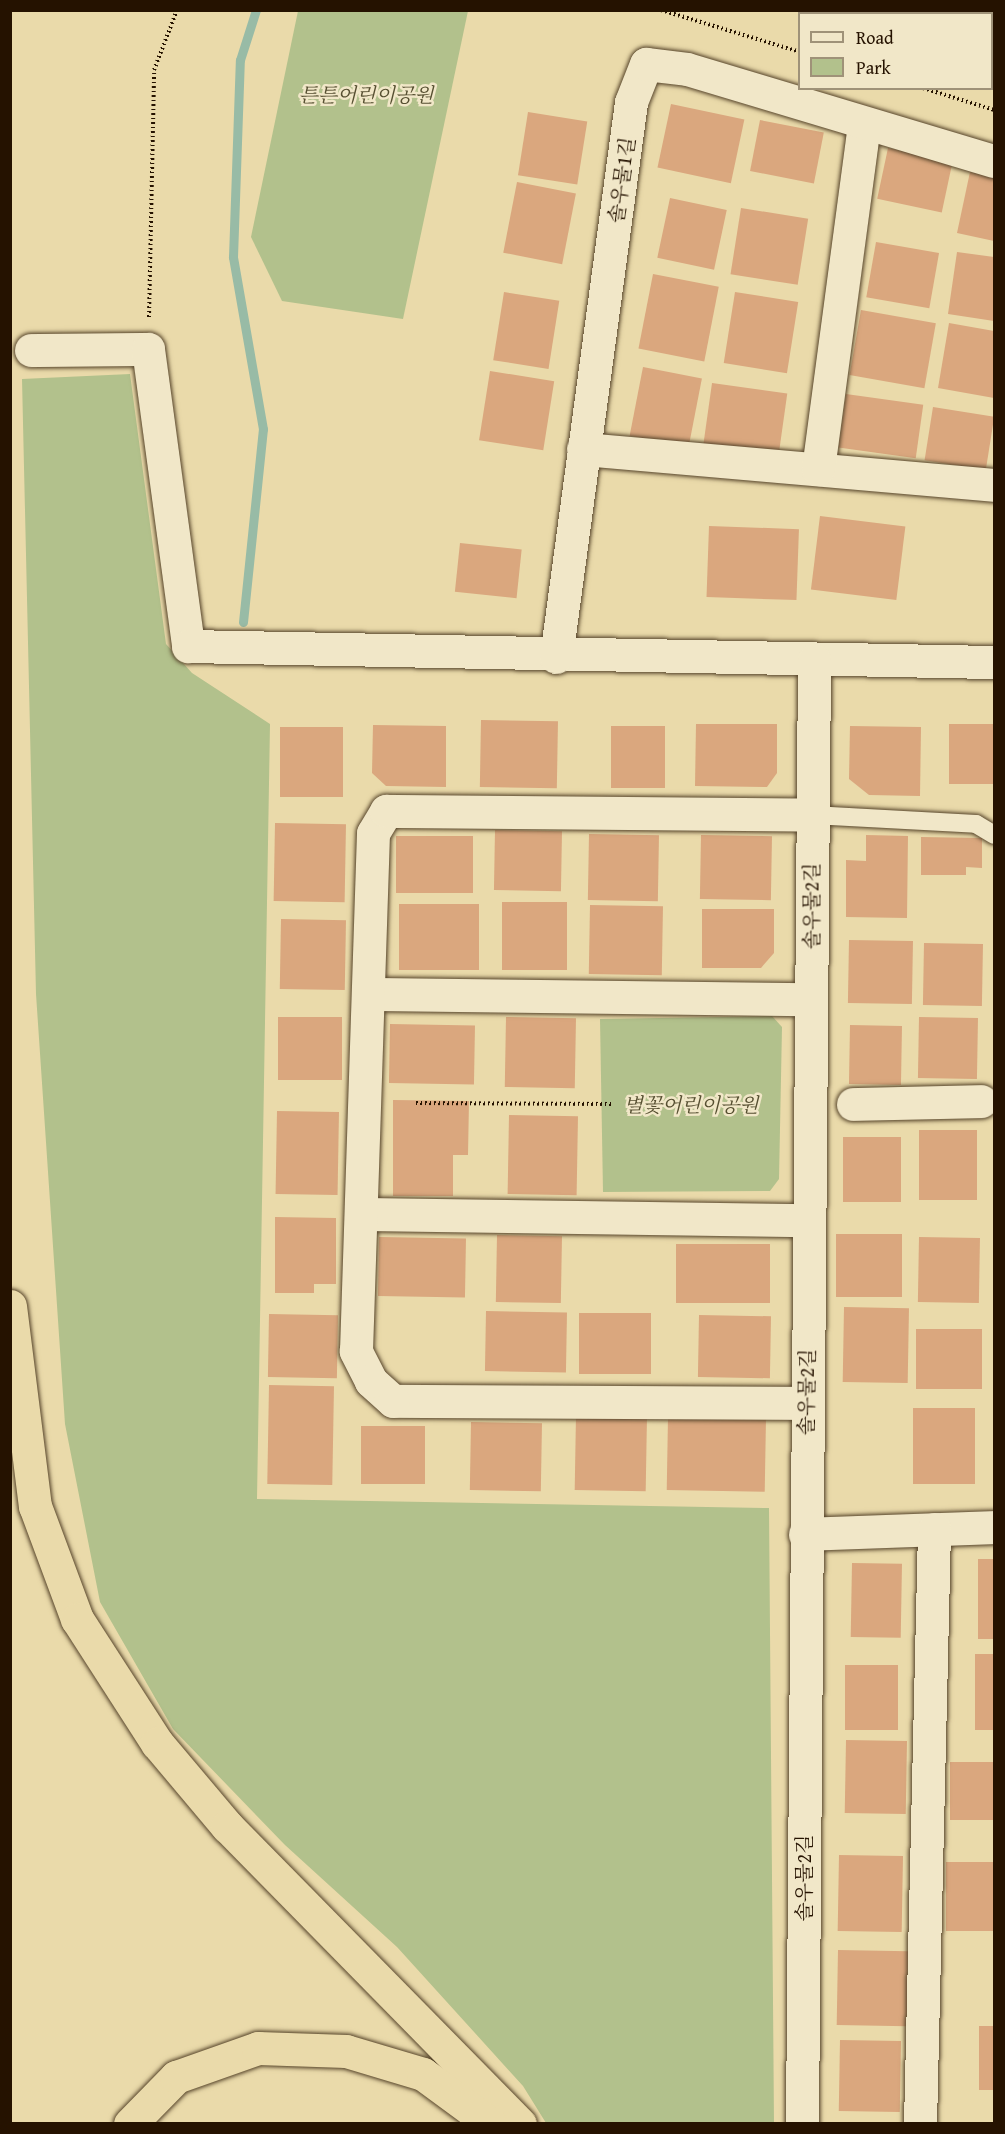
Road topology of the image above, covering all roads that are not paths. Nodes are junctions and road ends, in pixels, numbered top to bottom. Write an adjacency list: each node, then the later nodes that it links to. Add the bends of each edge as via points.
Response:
1 (864, 125): 2 (street, 솔우물1길); 4 (street, 솔우물1길, via 687,69 646,64 631,102); 5 (street)
2 (994, 161)
3 (31, 350): 7 (street, via 148,349 188,646)
4 (583, 448): 5 (street); 7 (street, 솔우물1길)
5 (818, 469): 6 (street)
6 (994, 485)
7 (556, 657): 8 (street)
8 (814, 660): 9 (street); 10 (street, 솔우물2길)
9 (994, 662)
10 (812, 816): 11 (lane, via 976,824); 12 (street, via 386,811 373,833); 13 (street, 솔우물2길)
11 (994, 835)
12 (372, 994): 13 (street); 16 (street)
13 (811, 999): 17 (street, 솔우물2길)
14 (981, 1101): 15 (street)
15 (853, 1104)
16 (364, 1214): 17 (street); 19 (street, via 356,1351 371,1381 393,1401)
17 (809, 1220): 19 (street, 솔우물2길)
18 (10, 1306): 26 (highway, via 35,1506 77,1619 158,1743 227,1826)
19 (805, 1403): 23 (street, 솔우물2길)
20 (994, 1509): 21 (street)
21 (994, 1527): 22 (street)
22 (934, 1529): 23 (street); 28 (street)
23 (805, 1534): 27 (street, 솔우물2길)
24 (130, 2124): 25 (highway, via 176,2077 258,2048 346,2051 423,2074)
25 (491, 2124)
26 (520, 2124)
27 (802, 2124)
28 (920, 2124)

